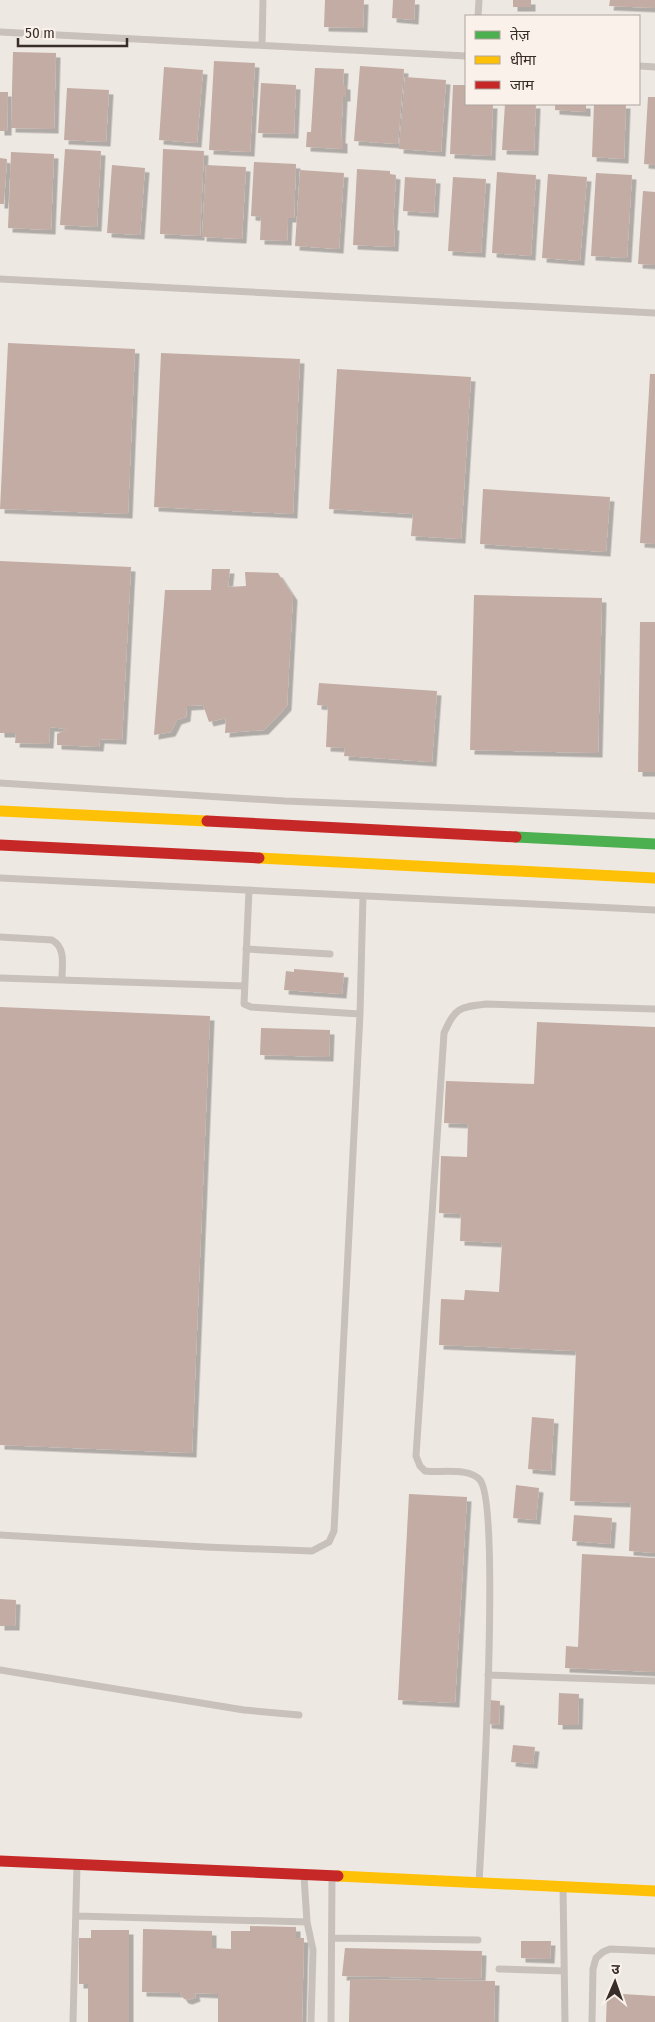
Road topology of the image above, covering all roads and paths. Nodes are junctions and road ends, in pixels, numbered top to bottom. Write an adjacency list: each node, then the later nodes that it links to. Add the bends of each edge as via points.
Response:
1 (263, 0): 5 (lane)
2 (478, 0): 3 (lane)
3 (478, 15)
4 (0, 32): 5 (lane)
5 (262, 45): 6 (lane)
6 (465, 56)
7 (640, 66): 8 (lane)
8 (655, 67)
9 (0, 279): 10 (lane)
10 (655, 313)
11 (0, 783): 13 (lane, via 285,801)
12 (0, 811): 14 (street)
13 (655, 816)
14 (655, 844)
15 (0, 845): 17 (street)
16 (0, 878): 18 (lane)
17 (655, 878)
18 (249, 890): 19 (lane); 22 (lane)
19 (363, 896): 20 (lane); 28 (lane)
20 (655, 910)
21 (0, 937): 25 (lane, via 52,940 59,944)
22 (246, 949): 23 (lane); 26 (lane)
23 (330, 954)
24 (0, 978): 25 (lane)
25 (62, 978): 26 (lane)
26 (244, 986): 28 (lane, via 244,1004 251,1007)
27 (655, 1009): 31 (lane, via 465,1006 452,1016 444,1033 416,1456 425,1471 466,1473 479,1478 484,1486 489,1550)
28 (360, 1014): 29 (lane, via 334,1531 329,1542 312,1551)
29 (0, 1535)
30 (0, 1670): 33 (lane, via 244,1710)
31 (488, 1675): 32 (lane); 38 (lane)
32 (655, 1681)
33 (298, 1715)
34 (0, 1861): 35 (street)
35 (77, 1865): 36 (street); 41 (lane)
36 (304, 1875): 37 (street); 42 (lane)
37 (332, 1876): 38 (street); 43 (lane)
38 (479, 1883): 39 (street)
39 (563, 1887): 40 (street); 47 (lane)
40 (655, 1891)
41 (76, 1916): 42 (lane); 48 (lane)
42 (307, 1922): 49 (lane, via 313,1950)
43 (332, 1938): 44 (lane); 50 (lane)
44 (478, 1940)
45 (655, 1951): 52 (lane, via 610,1949 596,1958)
46 (499, 1968): 47 (lane)
47 (564, 1971): 51 (lane)
48 (72, 2022)
49 (311, 2022)
50 (331, 2022)
51 (565, 2022)
52 (592, 2022)

